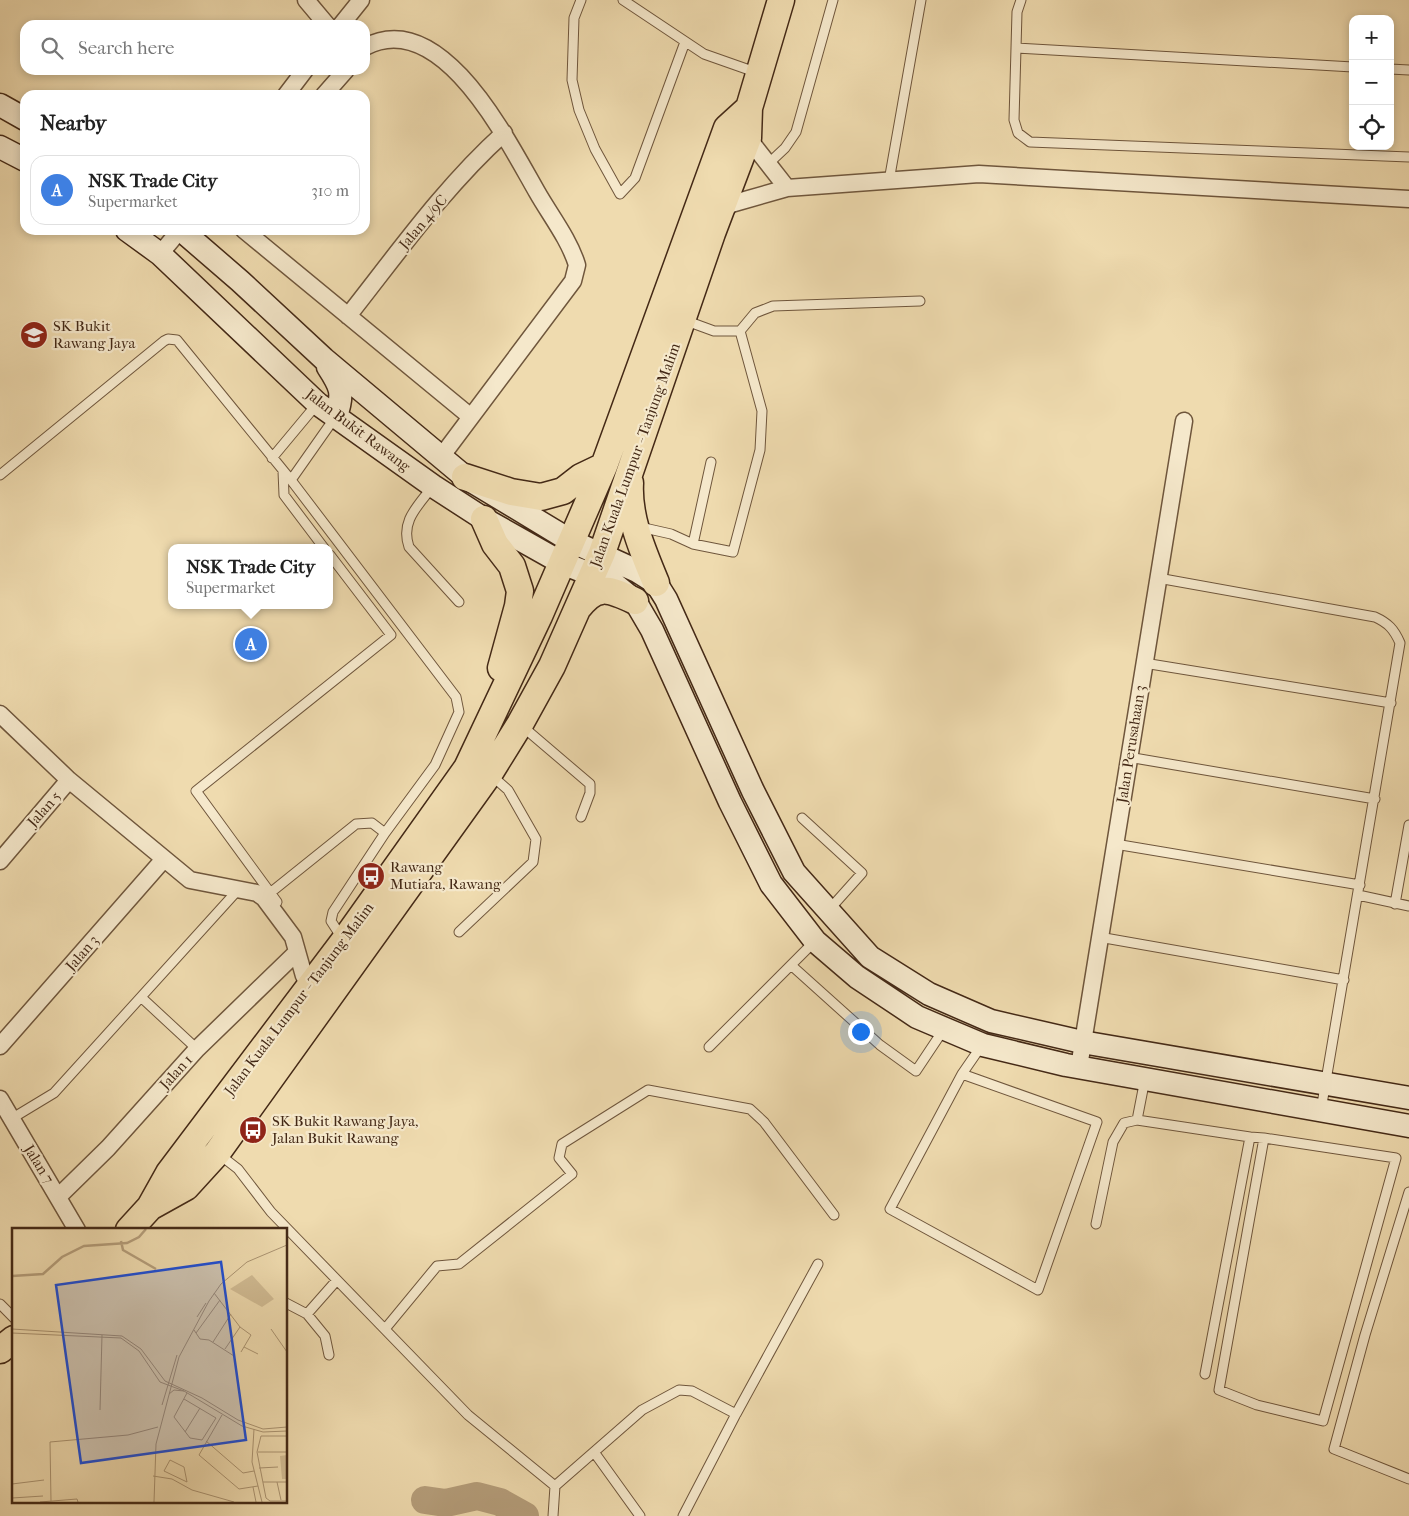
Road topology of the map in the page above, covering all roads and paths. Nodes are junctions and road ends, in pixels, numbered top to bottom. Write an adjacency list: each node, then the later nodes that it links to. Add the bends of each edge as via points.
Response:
1 (306, 0): 9 (street)
2 (362, 0): 10 (street)
3 (580, 0): 11 (lane, via 574,18 572,80 579,110 595,149 620,194 635,178)
4 (623, 0): 11 (lane)
5 (781, 0): 17 (main road, Jalan Kuala Lumpur - Tanjung Malim)
6 (833, 0): 30 (lane, via 796,132)
7 (921, 0): 31 (lane)
8 (1021, 0): 13 (lane, via 1017,12)
9 (324, 20)
10 (345, 20)
11 (685, 42): 17 (lane, via 704,54)
12 (370, 45): 25 (street, via 380,40 424,46 464,78)
13 (1016, 48): 14 (lane); 29 (lane, via 1015,127 1030,142)
14 (1349, 67)
15 (1394, 69): 16 (lane)
16 (1409, 70)
17 (761, 74): 23 (main road, Jalan Kuala Lumpur - Tanjung Malim)
18 (301, 75): 20 (street)
19 (342, 75): 21 (street)
20 (290, 90)
21 (328, 90)
22 (0, 106): 24 (street)
23 (749, 108): 26 (main road, Jalan Kuala Lumpur - Tanjung Malim); 51 (main road, Jalan Kuala Lumpur - Tanjung Malim, via 727,128)
24 (20, 116)
25 (504, 133): 41 (street, Jalan 4/9C, via 483,152 419,226); 46 (street, via 575,259 577,271 573,282)
26 (748, 138): 30 (street); 34 (main road, Jalan Kuala Lumpur - Tanjung Malim)
27 (0, 147): 28 (street)
28 (20, 157)
29 (1409, 158)
30 (768, 164): 32 (street)
31 (889, 181): 32 (street); 33 (street, via 979,174)
32 (787, 188): 34 (street, via 731,204)
33 (1409, 199)
34 (721, 212): 42 (main road, Jalan Kuala Lumpur - Tanjung Malim)
35 (134, 235): 39 (street, Jalan Bukit Rawang)
36 (176, 235): 39 (street)
37 (186, 235): 44 (street, Jalan Bukit Rawang)
38 (250, 235): 41 (street)
39 (160, 254): 45 (street, Jalan Bukit Rawang)
40 (920, 301): 43 (lane, via 773,306 755,313)
41 (348, 316): 46 (street)
42 (684, 320): 43 (lane, via 714,331); 52 (main road, Jalan Kuala Lumpur - Tanjung Malim)
43 (740, 330): 61 (lane, via 762,411 760,450 733,552)
44 (324, 359): 45 (street, via 339,384 342,400); 48 (street, Jalan Bukit Rawang)
45 (327, 410): 49 (lane); 56 (lane); 57 (street, Jalan Bukit Rawang)
46 (471, 417): 48 (street)
47 (1184, 421): 65 (street, Jalan Perusahaan 3)
48 (441, 457): 55 (street, Jalan Bukit Rawang)
49 (272, 458): 53 (lane); 54 (lane, via 181,343 173,338 164,341)
50 (712, 462): 61 (lane)
51 (604, 466): 55 (main road, via 581,477 563,491 541,497 511,492); 62 (main road, Jalan Kuala Lumpur - Tanjung Malim)
52 (630, 470): 59 (main road, via 629,490); 64 (main road, Jalan Kuala Lumpur - Tanjung Malim)
53 (283, 471): 56 (lane); 60 (lane, via 284,495)
54 (0, 475)
55 (465, 477): 62 (street, Jalan Bukit Rawang)
56 (291, 480): 82 (lane, via 456,697 459,712 435,765)
57 (433, 486): 58 (street, Jalan Bukit Rawang); 68 (lane, via 408,519 406,540)
58 (484, 519): 62 (street, Jalan Bukit Rawang); 75 (main road, via 495,544 512,566 520,591)
59 (635, 526): 61 (lane, via 671,534); 66 (main road)
60 (321, 544)
61 (693, 544)
62 (566, 552): 64 (street, Jalan Bukit Rawang); 75 (main road, Jalan Kuala Lumpur - Tanjung Malim, via 494,714)
63 (333, 559): 89 (lane, via 391,635 196,791)
64 (597, 565): 66 (street, via 637,571); 67 (street); 69 (main road, Jalan Kuala Lumpur - Tanjung Malim)
65 (1158, 578): 70 (street, Jalan Perusahaan 3); 71 (lane, via 1387,622 1400,643)
66 (656, 584): 80 (street, via 666,599)
67 (635, 601): 69 (main road, via 611,591 595,591); 83 (street, via 652,630)
68 (459, 602)
69 (574, 614): 73 (main road, Jalan Kuala Lumpur - Tanjung Malim, via 552,666)
70 (1144, 664): 71 (lane); 74 (street, Jalan Perusahaan 3)
71 (1391, 703): 77 (lane)
72 (0, 714): 76 (street)
73 (520, 724): 75 (main road, Jalan Kuala Lumpur - Tanjung Malim); 78 (lane, via 590,784 590,794)
74 (1128, 758): 77 (lane); 84 (street, Jalan Perusahaan 3)
75 (478, 771): 94 (lane, via 508,790 536,839 532,862); 96 (main road, Jalan Kuala Lumpur - Tanjung Malim); 122 (main road, Jalan Kuala Lumpur - Tanjung Malim)
76 (69, 780): 85 (street); 86 (street, Jalan 5)
77 (1375, 798): 87 (lane)
78 (581, 817)
79 (802, 818): 93 (lane, via 862,874)
80 (768, 822): 83 (street); 93 (street, via 794,872)
81 (1409, 825): 91 (lane)
82 (385, 832): 89 (lane, via 372,823 356,824); 96 (lane, via 331,916 333,926)
83 (746, 834): 97 (street, via 771,884)
84 (1114, 844): 87 (lane); 95 (street, Jalan Perusahaan 3)
85 (164, 860): 88 (street, via 190,880); 106 (street, Jalan 3)
86 (0, 861)
87 (1360, 885): 90 (lane)
88 (237, 890): 98 (street, via 257,893 264,898 292,937); 102 (lane)
89 (270, 893): 100 (lane, via 290,920 306,960)
90 (1358, 896): 91 (lane); 101 (lane)
91 (1395, 904): 92 (lane)
92 (1409, 906)
93 (828, 911): 104 (street, via 870,958 929,994 991,1021)
94 (459, 932)
95 (1099, 936): 101 (lane); 104 (street, Jalan Perusahaan 3)
96 (344, 941): 109 (main road, Jalan Kuala Lumpur - Tanjung Malim)
97 (815, 941): 99 (lane); 103 (street, via 857,977 917,1017)
98 (297, 952): 100 (street); 108 (street, Jalan 1)
99 (791, 965): 103 (lane, via 880,1045 916,1071); 107 (lane)
100 (304, 976): 109 (lane, via 266,1029)
101 (1344, 980): 113 (lane)
102 (142, 998): 108 (lane); 117 (lane, via 54,1093)
103 (944, 1028): 105 (street)
104 (1082, 1042): 110 (street, Jalan Perusahaan 3); 113 (street)
105 (982, 1045): 110 (street); 111 (lane)
106 (0, 1046)
107 (709, 1046)
108 (197, 1049): 124 (street, Jalan 1, via 108,1148)
109 (251, 1064): 125 (main road, Jalan Kuala Lumpur - Tanjung Malim, via 169,1173)
110 (1079, 1067): 112 (street)
111 (962, 1074): 111 (lane, via 1097,1122 1038,1290 890,1209)
112 (1145, 1079): 116 (street); 118 (lane)
113 (1326, 1084): 114 (street); 116 (lane)
114 (1409, 1098)
115 (0, 1099): 117 (street, Jalan 7)
116 (1321, 1110): 119 (street)
117 (12, 1120): 124 (street, Jalan 7)
118 (1137, 1120): 120 (lane); 127 (lane, via 1124,1123 1113,1142)
119 (1409, 1126)
120 (1250, 1136): 121 (lane); 142 (lane)
121 (1264, 1138): 121 (lane, via 1219,1390 1258,1406 1323,1421 1396,1158)
122 (218, 1153): 125 (main road, Jalan Kuala Lumpur - Tanjung Malim, via 186,1187); 130 (lane, via 238,1169)
123 (1409, 1192): 145 (lane, via 1334,1449)
124 (59, 1196): 128 (street, Jalan 7)
125 (150, 1207): 129 (main road, Jalan Kuala Lumpur - Tanjung Malim)
126 (834, 1215): 138 (lane, via 750,1108 648,1090 562,1144 559,1158 572,1174 459,1264 438,1266)
127 (1096, 1224)
128 (76, 1228)
129 (131, 1228)
130 (286, 1228)
131 (288, 1230): 133 (lane)
132 (818, 1264): 143 (lane)
133 (336, 1280): 136 (lane); 138 (lane)
134 (0, 1304): 137 (lane)
135 (288, 1305): 136 (lane)
136 (307, 1314): 141 (lane, via 325,1336)
137 (12, 1316)
138 (385, 1329): 146 (lane, via 468,1414)
139 (12, 1341): 140 (main road)
140 (0, 1350)
141 (329, 1355)
142 (1205, 1374)
143 (736, 1414): 144 (lane, via 692,1391 679,1390 642,1410); 149 (lane)
144 (594, 1452): 146 (lane); 148 (lane)
145 (1409, 1479)
146 (555, 1486): 147 (lane)
147 (553, 1516)
148 (640, 1516)
149 (683, 1516)

